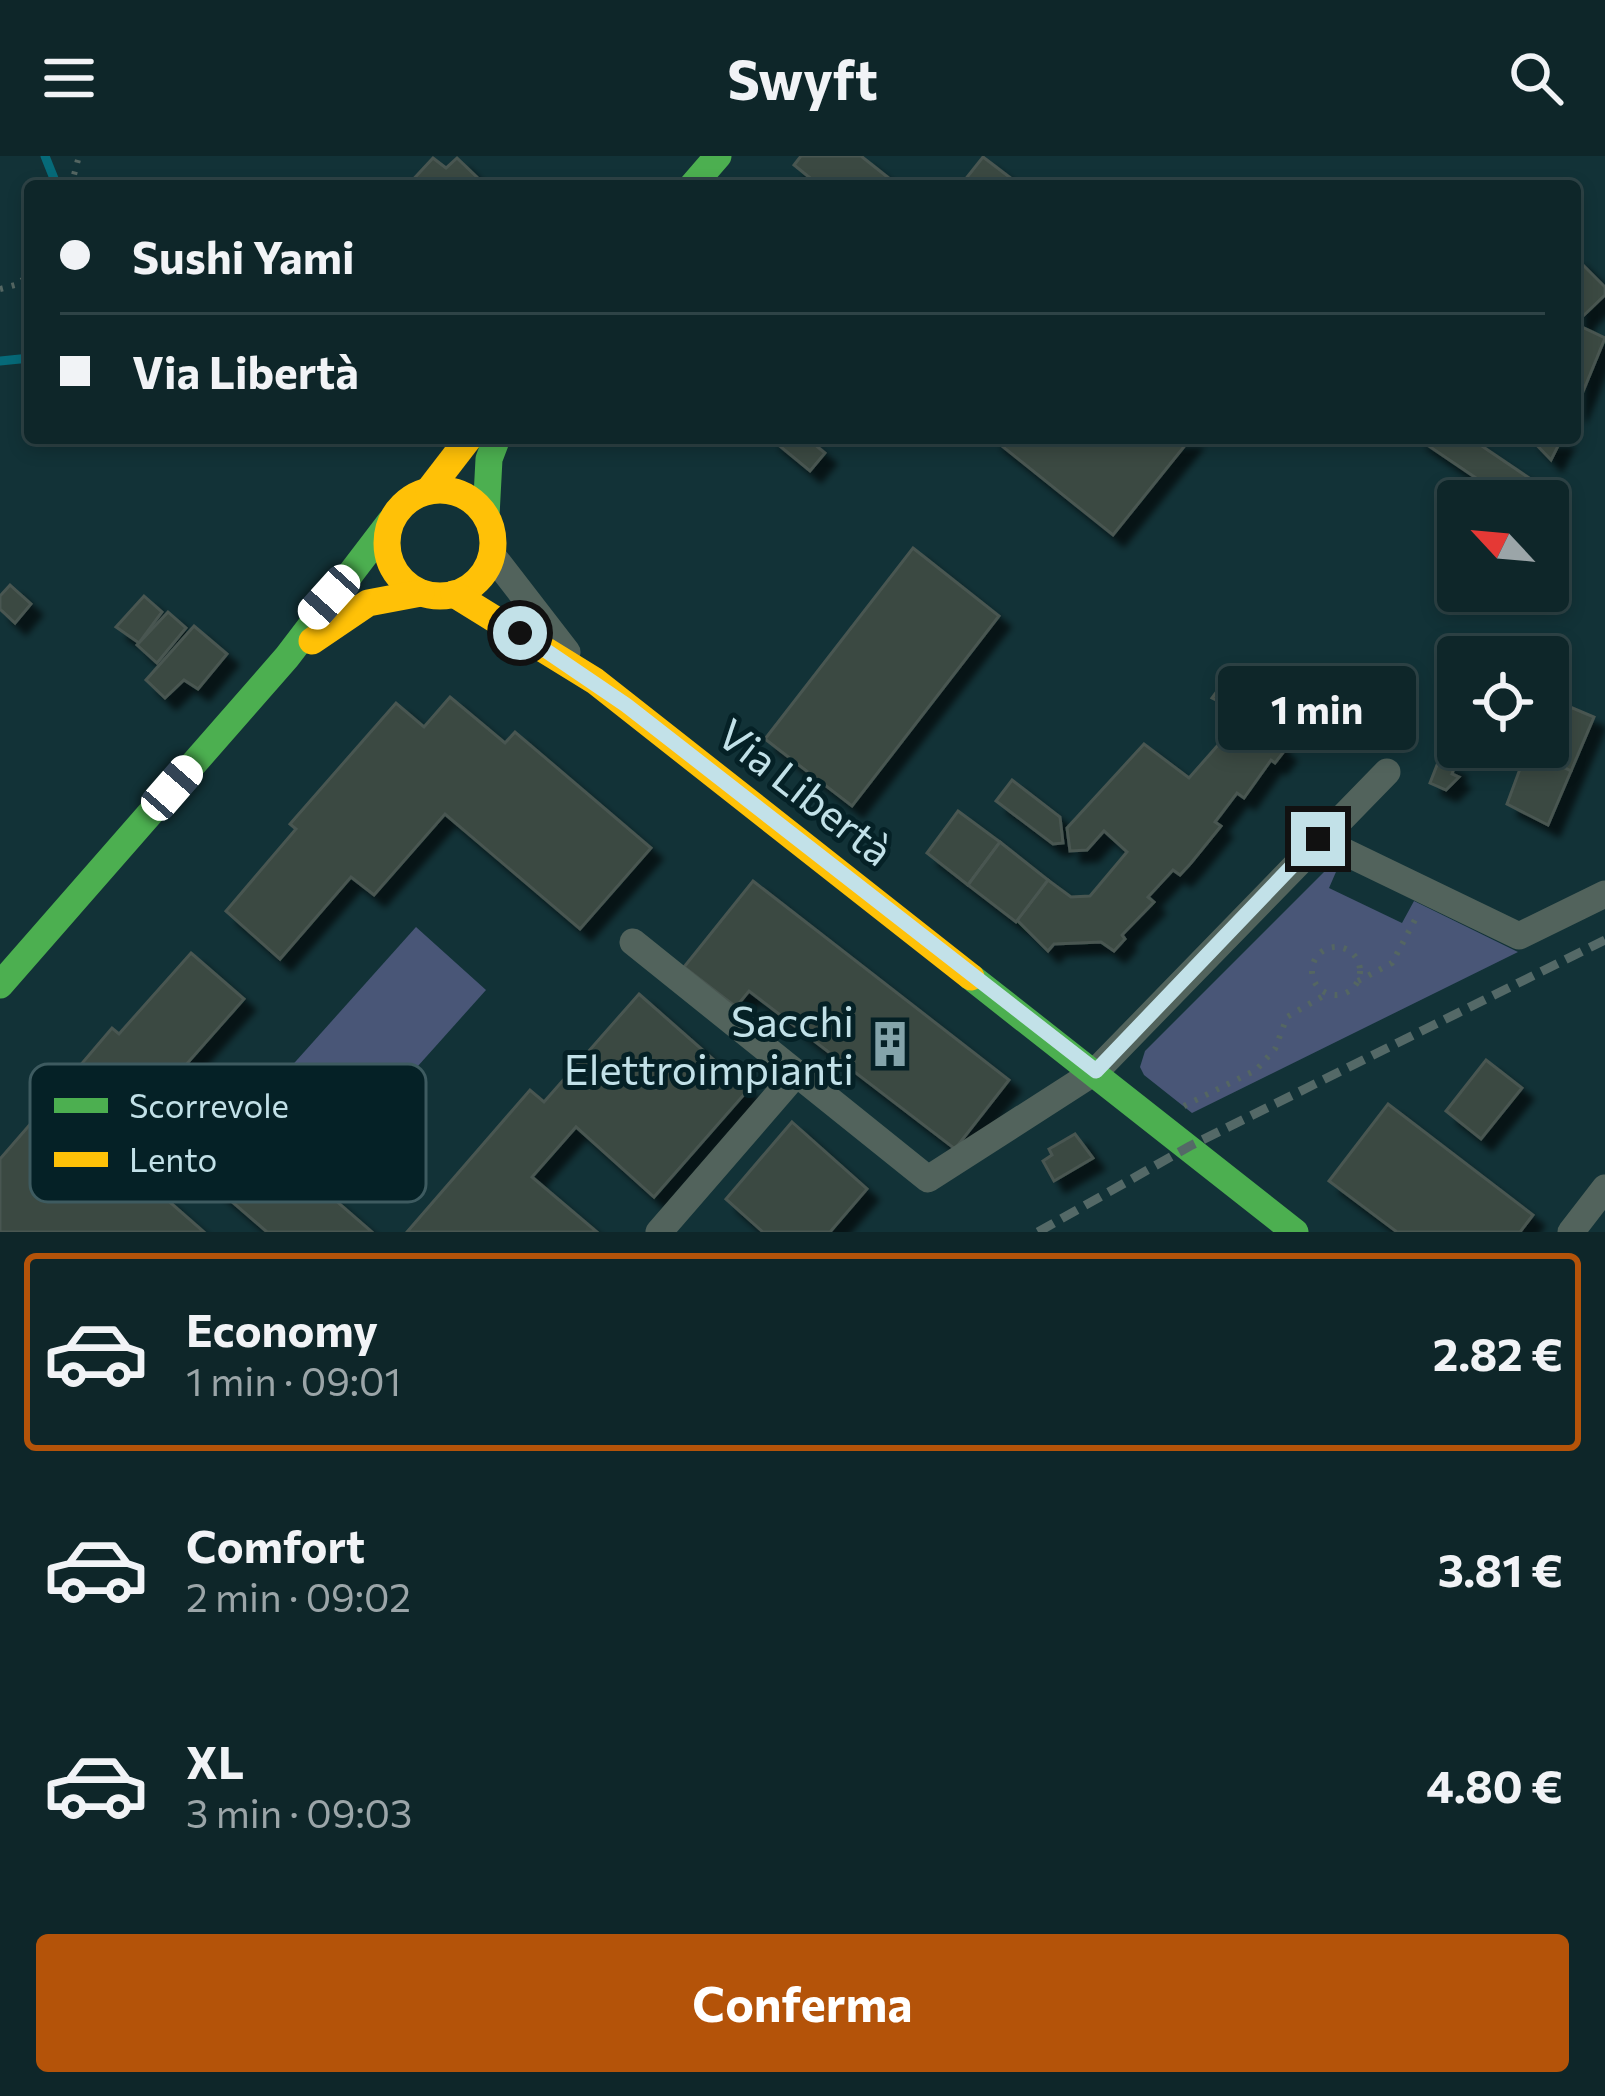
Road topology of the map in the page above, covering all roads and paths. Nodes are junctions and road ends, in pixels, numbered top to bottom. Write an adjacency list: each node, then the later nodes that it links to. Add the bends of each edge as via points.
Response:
1 (718, 156): 2 (main road)
2 (697, 180)
3 (464, 444): 5 (main road)
4 (495, 444): 6 (main road)
5 (429, 490): 6 (main road, via 462,494); 7 (main road)
6 (486, 516): 8 (main road)
7 (390, 522): 9 (main road, via 388,556); 11 (main road, via 367,560 305,623)
8 (492, 555): 10 (main road, via 478,580); 12 (street)
9 (421, 593): 10 (main road); 11 (main road, via 368,603)
10 (454, 594): 12 (main road, Via Libertà)
11 (287, 657): 19 (main road)
12 (595, 682): 21 (main road, Via Libertà)
13 (1388, 772): 14 (street)
14 (1318, 839): 15 (street); 21 (street)
15 (1428, 892): 16 (street, via 1520,936); 18 (path, via 1392,963)
16 (1605, 894)
17 (633, 942): 22 (street)
18 (1358, 981): 20 (path); 20 (path, via 1355,957 1326,949 1312,968)
19 (0, 985)
20 (1328, 994): 23 (path, via 1287,1018 1256,1070)
21 (1096, 1071): 22 (street, via 928,1179); 23 (main road, Via Libertà)
22 (795, 1075): 25 (street)
23 (1162, 1123): 26 (main road, Via Libertà)
24 (1605, 1188): 27 (street)
25 (659, 1232)
26 (1295, 1232)
27 (1571, 1232)

